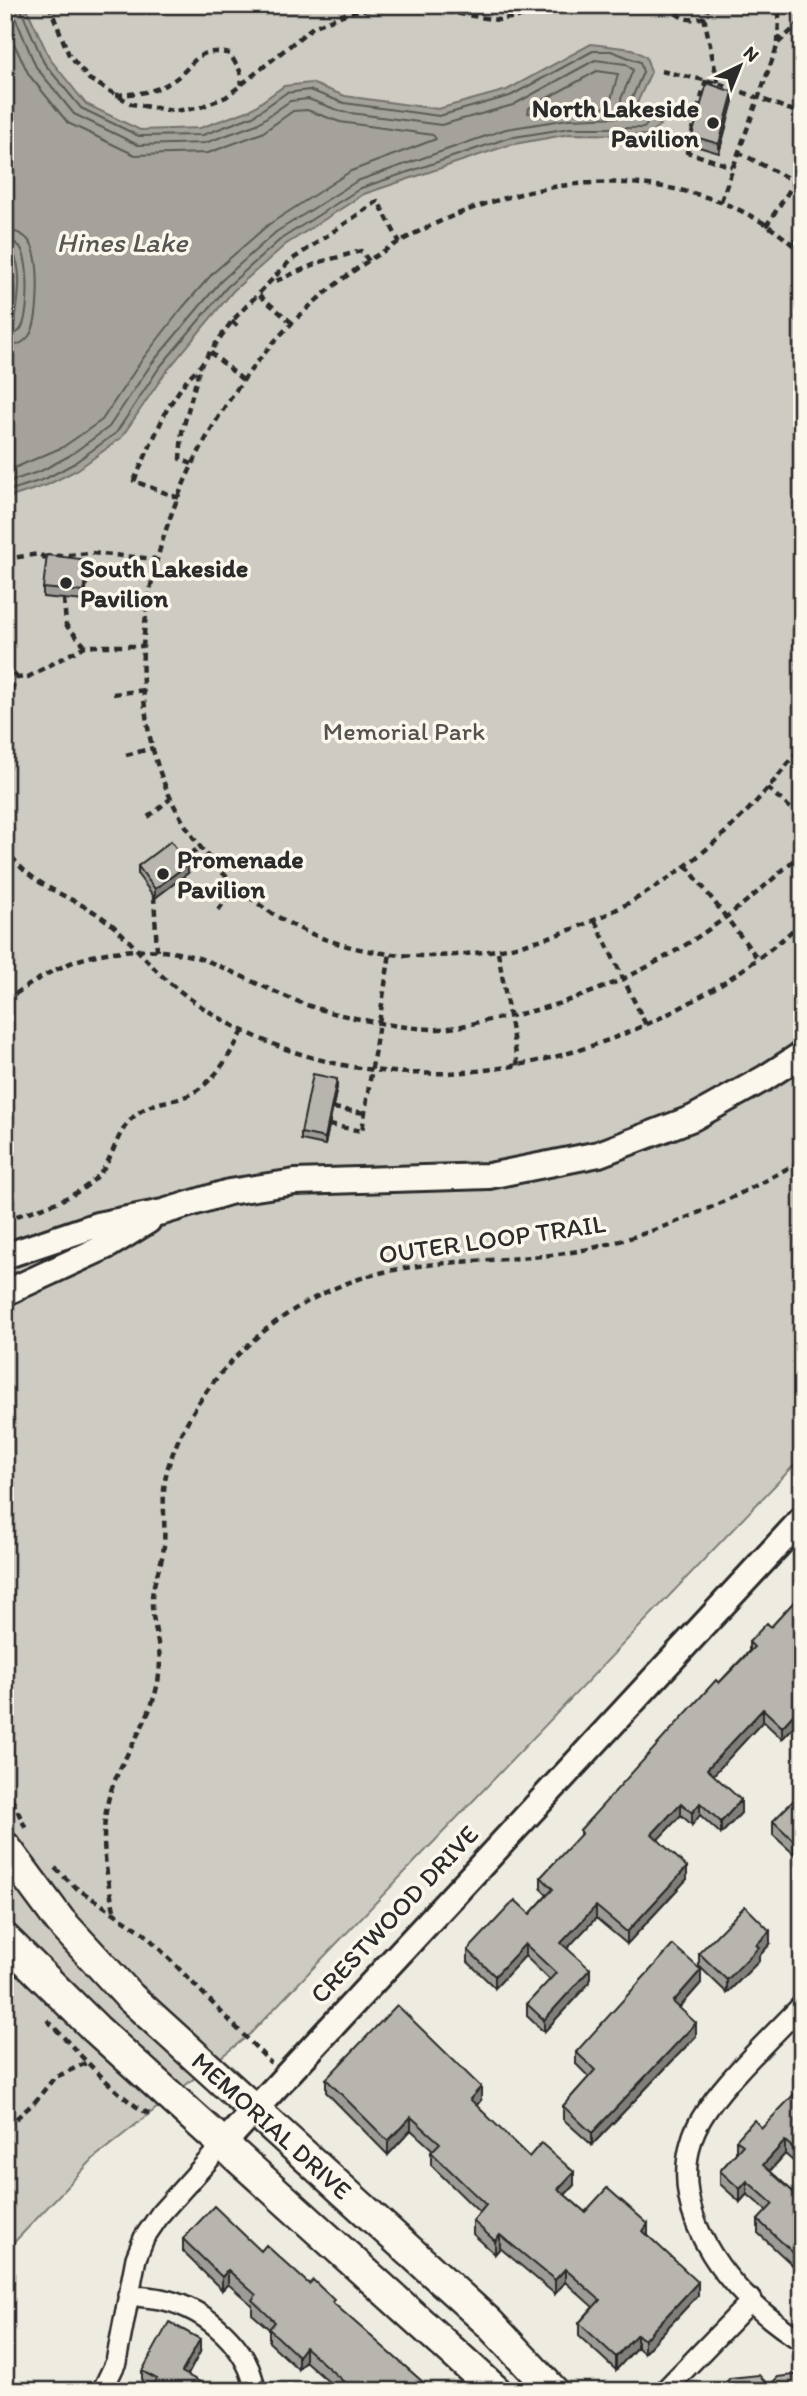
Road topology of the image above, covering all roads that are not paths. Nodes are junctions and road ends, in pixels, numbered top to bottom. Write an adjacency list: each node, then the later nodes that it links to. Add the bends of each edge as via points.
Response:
1 (802, 1054): 2 (street, via 693,1118 599,1154 489,1176 295,1182 229,1192)
2 (163, 1212): 3 (street, via 97,1225); 4 (street, via 109,1245)
3 (5, 1256)
4 (5, 1293)
5 (802, 1519): 9 (street, CRESTWOOD DRIVE)
6 (19, 1844): 9 (main road, MEMORIAL DRIVE, via 60,1921 130,1997)
7 (5, 1939): 10 (main road, MEMORIAL DRIVE)
8 (802, 2005): 12 (street, via 717,2098 694,2134 685,2174 690,2211 713,2258)
9 (254, 2110): 10 (street, CRESTWOOD DRIVE); 19 (main road, MEMORIAL DRIVE, via 488,2322)
10 (223, 2144): 11 (street, CRESTWOOD DRIVE, via 144,2238); 18 (main road, MEMORIAL DRIVE)
11 (128, 2295): 14 (street, CRESTWOOD DRIVE, via 116,2362); 15 (street, via 167,2300 216,2327 244,2356 253,2372)
12 (752, 2300): 13 (street); 20 (street)
13 (802, 2341)
14 (102, 2391)
15 (255, 2391)
16 (272, 2391): 17 (lane)
17 (288, 2391)
18 (496, 2391)
19 (553, 2391)
20 (664, 2391)

